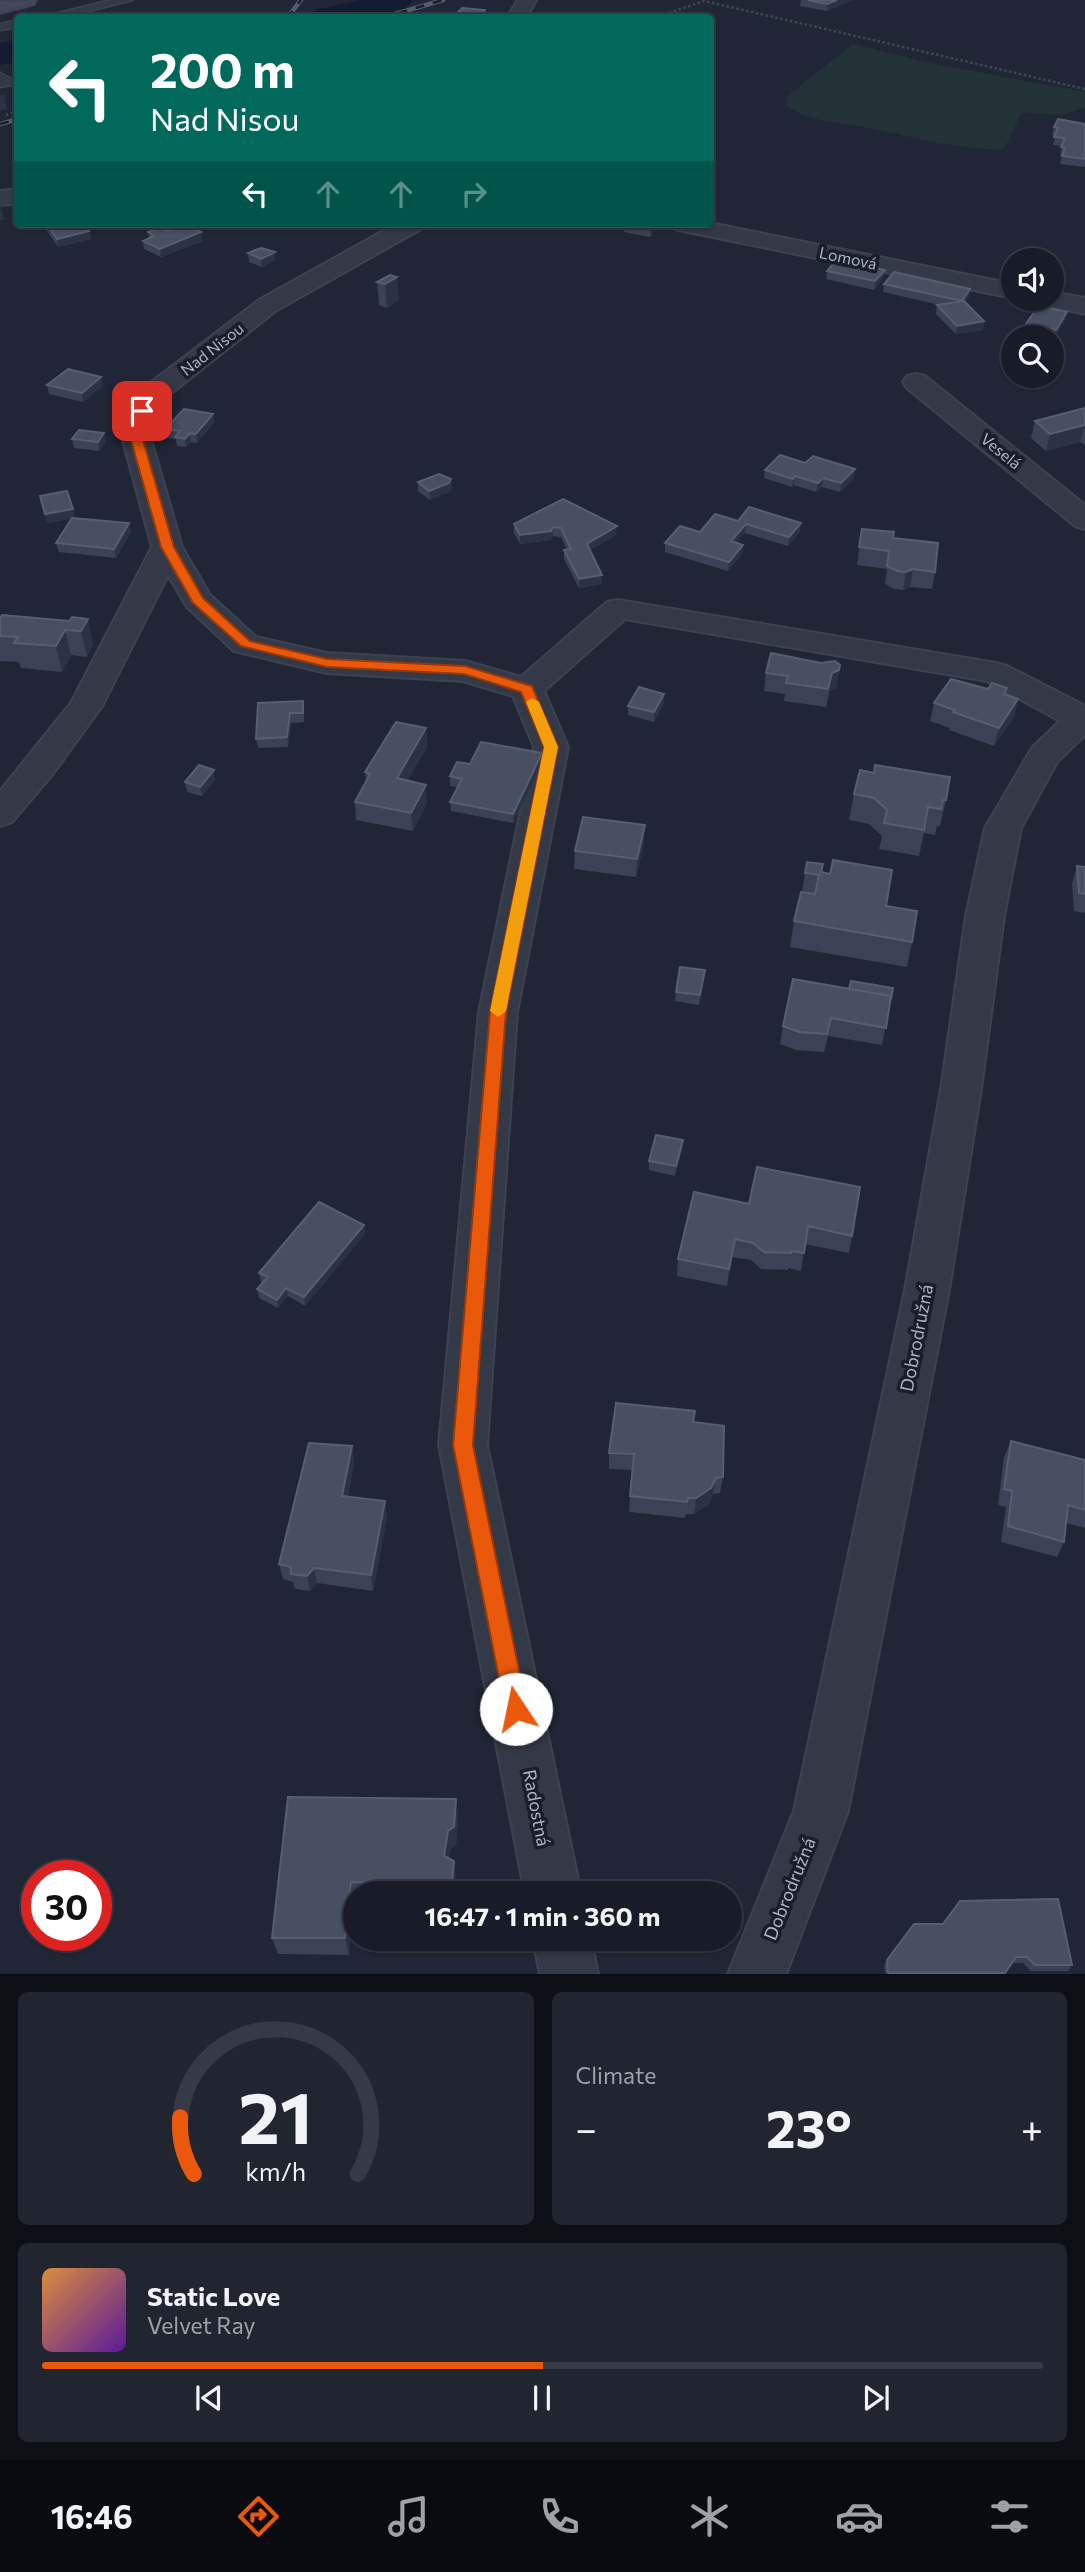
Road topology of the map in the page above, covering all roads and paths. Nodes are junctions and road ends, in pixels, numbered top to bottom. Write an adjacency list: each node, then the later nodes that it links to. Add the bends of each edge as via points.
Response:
1 (27, 0): 3 (street)
2 (127, 0): 4 (lane)
3 (0, 7)
4 (62, 14)
5 (665, 14): 8 (path, via 704,1)
6 (0, 77): 7 (lane, via 8,82)
7 (0, 83)
8 (1085, 89)
9 (14, 112): 10 (path)
10 (6, 115)
11 (406, 228): 18 (street, Nad Nisou, via 268,305 150,397 133,426)
12 (703, 228): 13 (street, Lomová)
13 (1001, 289)
14 (1064, 302): 15 (street)
15 (1085, 306)
16 (916, 382): 17 (street, Veselá)
17 (1085, 520)
18 (167, 547): 19 (street, Nad Nisou, via 198,600 245,644 327,663 465,670); 21 (street, via 86,706)
19 (527, 689): 20 (street, via 618,609 996,673); 22 (street, Radostná, via 551,747 498,1012 463,1445)
20 (1083, 717): 25 (street, Dobrodružná, via 1044,756 1003,828 926,1290 821,1811)
21 (0, 814)
22 (550, 1881)
23 (564, 1951): 24 (street)
24 (569, 1973)
25 (757, 1973)

